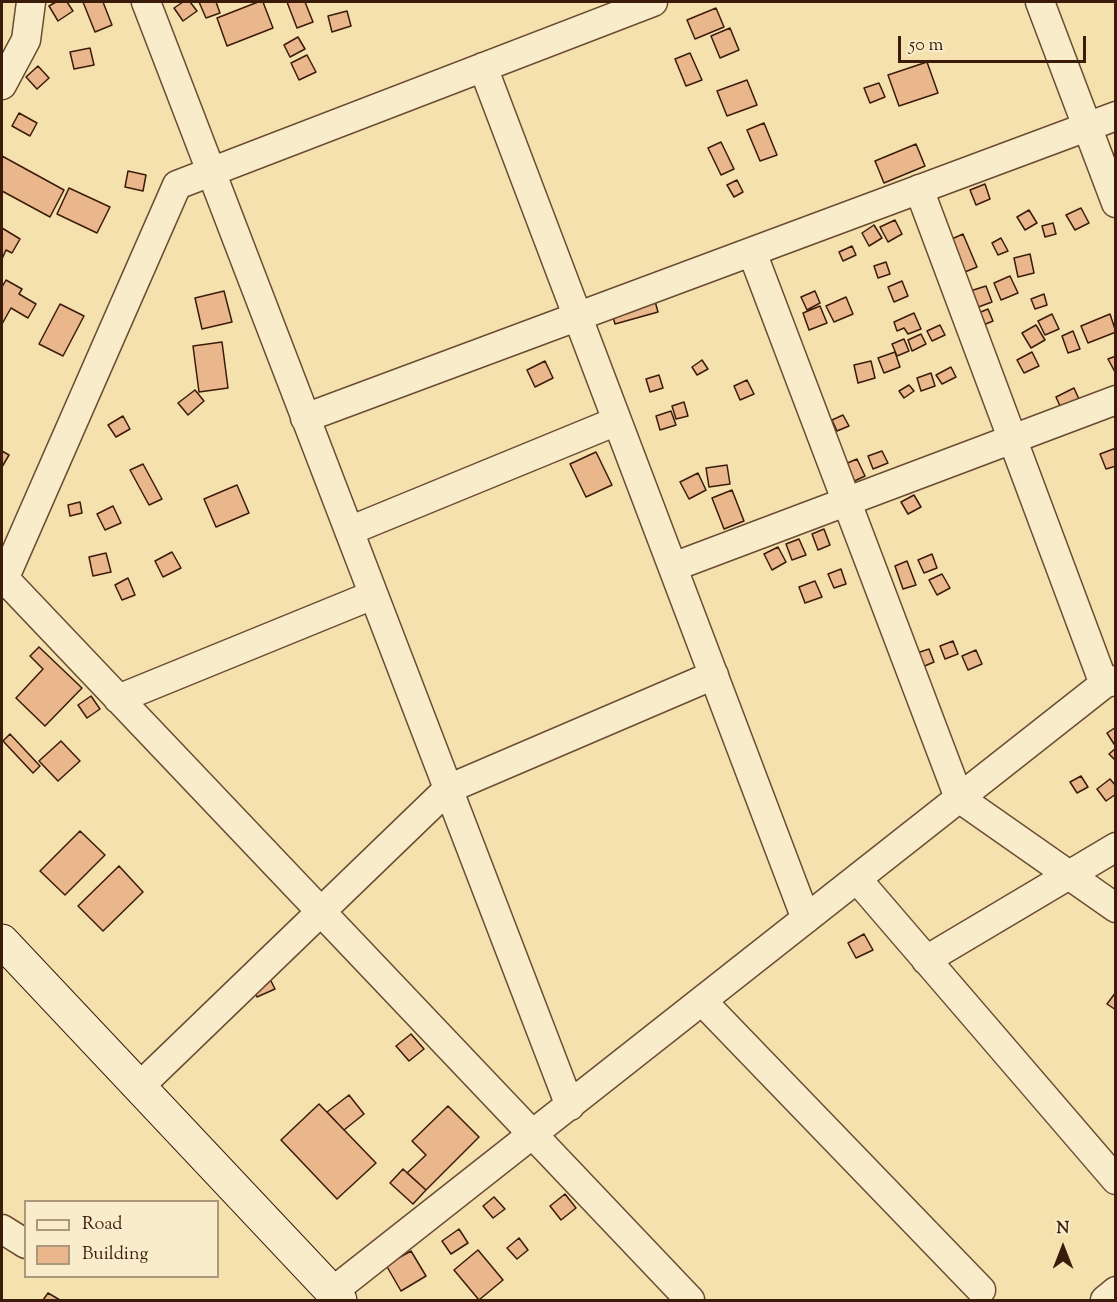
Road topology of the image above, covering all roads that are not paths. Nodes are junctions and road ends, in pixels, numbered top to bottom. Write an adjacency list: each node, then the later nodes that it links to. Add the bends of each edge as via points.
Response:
1 (31, 2): 6 (street, via 26,40)
2 (146, 2): 9 (street)
3 (654, 2): 5 (street)
4 (1040, 2): 8 (street)
5 (483, 67): 9 (street); 13 (street)
6 (2, 85)
7 (1116, 116): 8 (street)
8 (1087, 127): 10 (street); 11 (street)
9 (211, 172): 15 (street); 21 (street, via 177,184)
10 (918, 189): 12 (street); 17 (street)
11 (1116, 203)
12 (752, 252): 13 (street); 18 (street)
13 (577, 316): 15 (street); 16 (street)
14 (1116, 400): 17 (street)
15 (305, 418): 19 (street)
16 (618, 421): 19 (street); 20 (street)
17 (1012, 439): 18 (street); 24 (street)
18 (847, 502): 20 (street); 27 (street)
19 (349, 531): 22 (street)
20 (673, 567): 23 (street)
21 (2, 580): 25 (street)
22 (373, 594): 25 (street); 26 (street)
23 (714, 675): 26 (street); 33 (street)
24 (1110, 682): 27 (street)
25 (118, 699): 32 (street)
26 (448, 789): 32 (street); 38 (street)
27 (959, 798): 29 (street); 30 (street)
28 (1116, 848): 29 (street)
29 (1068, 875): 31 (street); 35 (street)
30 (857, 879): 33 (street); 35 (street)
31 (1116, 909)
32 (321, 911): 37 (street); 39 (street)
33 (806, 919): 36 (street)
34 (2, 941): 37 (main road)
35 (926, 960): 40 (street)
36 (702, 1001): 38 (street); 43 (street)
37 (139, 1087): 45 (main road)
38 (570, 1106): 39 (street)
39 (533, 1135): 45 (street); 46 (street)
40 (1116, 1180)
41 (2, 1229): 42 (street)
42 (24, 1243)
43 (981, 1290)
44 (1116, 1291): 47 (street)
45 (336, 1296)
46 (690, 1300)
47 (1105, 1300)

